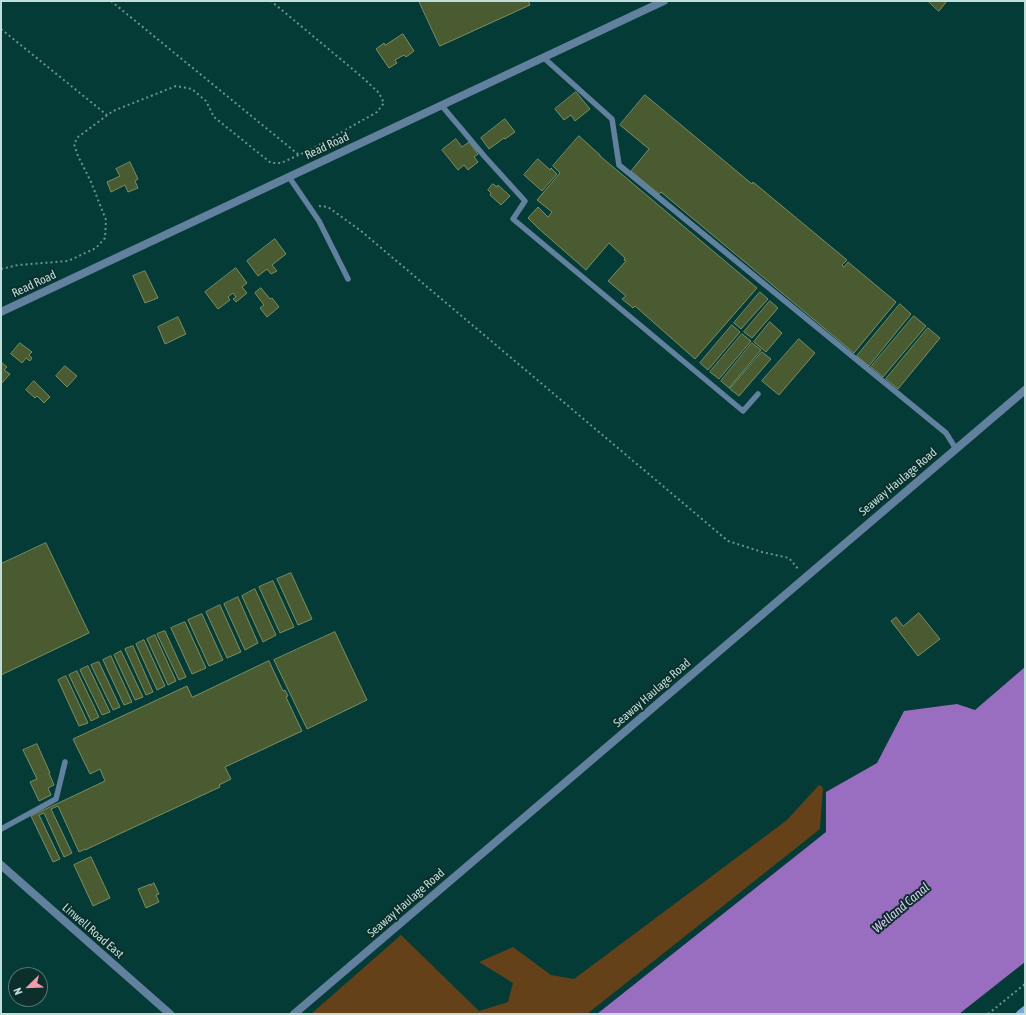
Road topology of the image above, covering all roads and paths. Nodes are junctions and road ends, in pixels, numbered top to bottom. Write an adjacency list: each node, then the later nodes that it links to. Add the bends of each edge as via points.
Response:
1 (111, 1): 8 (path)
2 (271, 1): 8 (path, via 362,77 384,103 377,112)
3 (664, 1): 5 (street, Read Road)
4 (1, 29): 7 (path)
5 (544, 58): 6 (street, Read Road); 16 (lane, via 612,119 619,165 946,433)
6 (442, 106): 9 (street, Read Road); 15 (lane, via 525,201 513,219 743,411)
7 (107, 115): 8 (path, via 176,86 192,89 206,100 214,117 271,163 281,163); 11 (path, via 78,137 74,144 106,220 105,238 96,248 68,261)
8 (299, 155)
9 (289, 177): 10 (lane); 13 (street, Read Road)
10 (308, 204): 12 (lane); 17 (path, via 328,207 360,231 728,542 789,558)
11 (1, 269)
12 (348, 279)
13 (1, 312)
14 (1025, 390): 16 (street, Seaway Haulage Road)
15 (758, 394)
16 (956, 449): 17 (street, Seaway Haulage Road)
17 (805, 578): 24 (street, Seaway Haulage Road)
18 (65, 762): 19 (lane, via 56,799)
19 (1, 829)
20 (1, 865): 23 (street, Linwell Road East)
21 (1025, 984): 25 (path)
22 (1025, 1010): 26 (main road)
23 (170, 1014)
24 (294, 1014)
25 (988, 1014)
26 (1020, 1014)

